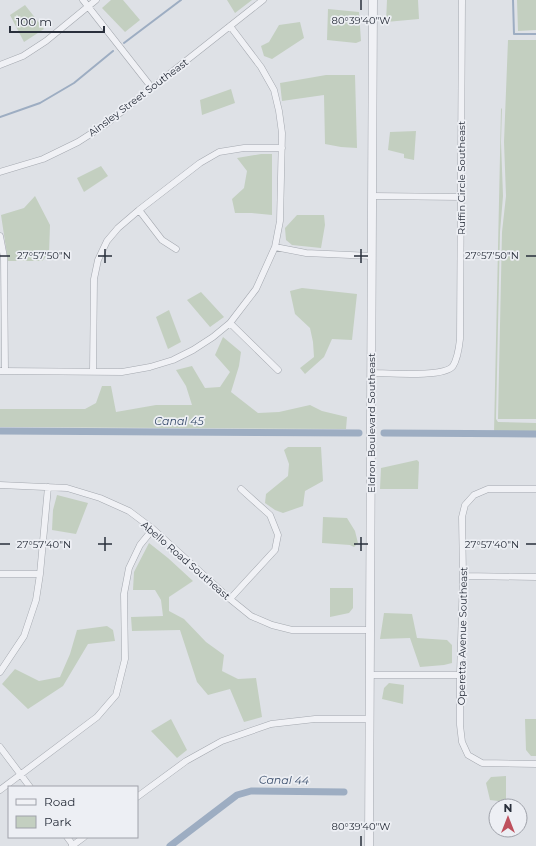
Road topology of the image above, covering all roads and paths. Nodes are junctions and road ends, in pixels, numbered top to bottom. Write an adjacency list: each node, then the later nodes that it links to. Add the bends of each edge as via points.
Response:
1 (83, 0): 6 (street)
2 (96, 0): 6 (street)
3 (264, 0): 7 (street, Ainsley Street Southeast)
4 (373, 0): 12 (street, Eldron Boulevard Southeast)
5 (462, 0): 13 (street, Ruffin Circle Southeast)
6 (88, 6): 8 (street, via 46,41 23,56); 9 (street)
7 (230, 26): 9 (street, Ainsley Street Southeast); 10 (street, via 261,67 274,90 280,110)
8 (0, 65)
9 (152, 88): 11 (street, Ainsley Street Southeast, via 78,142 43,159)
10 (282, 148): 14 (street, via 244,148 219,152 200,163); 16 (street, via 280,221)
11 (0, 172)
12 (372, 196): 13 (street); 18 (street, Eldron Boulevard Southeast)
13 (461, 197): 24 (street, Ruffin Circle Southeast, via 460,339 453,367 445,372 433,373)
14 (139, 210): 17 (street, via 162,240); 23 (street, via 107,241 98,260 94,279)
15 (0, 236): 19 (street, via 4,257)
16 (275, 247): 18 (street, via 306,253); 20 (street, via 256,289)
17 (176, 249)
18 (372, 256): 24 (street, Eldron Boulevard Southeast)
19 (2, 282): 22 (street)
20 (230, 323): 21 (street); 23 (street, via 193,350 173,360 122,372)
21 (278, 370)
22 (2, 371): 23 (street)
23 (92, 371)
24 (371, 373): 35 (street, Eldron Boulevard Southeast)
25 (0, 485): 26 (street, Abello Road Southeast)
26 (48, 487): 29 (street, Abello Road Southeast, via 67,488 100,498 129,511); 31 (street)
27 (241, 489): 34 (street, via 270,515 278,535 275,550)
28 (536, 489): 32 (street, Operetta Avenue Southeast, via 488,489 474,495 465,505 462,517)
29 (153, 529): 34 (street, Abello Road Southeast); 42 (street, via 140,545 128,568 124,594 125,660 116,695 97,717)
30 (0, 574): 31 (street)
31 (40, 574): 36 (street, via 36,600 24,636)
32 (463, 576): 33 (street); 37 (street, Operetta Avenue Southeast)
33 (536, 577)
34 (230, 599): 35 (street, Abello Road Southeast, via 251,616 292,630)
35 (370, 630): 38 (street, Eldron Boulevard Southeast)
36 (0, 672)
37 (460, 674): 38 (street); 41 (street, Operetta Avenue Southeast, via 460,726 462,742 468,755 482,763)
38 (370, 675): 39 (street, Eldron Boulevard Southeast)
39 (370, 719): 45 (street, via 315,719 271,724 222,741 186,761); 48 (street, Eldron Boulevard Southeast)
40 (0, 747): 42 (street)
41 (536, 764)
42 (21, 775): 43 (street); 44 (street)
43 (29, 786)
44 (0, 790)
45 (138, 796)
46 (83, 838): 47 (street)
47 (72, 846)
48 (369, 846)

